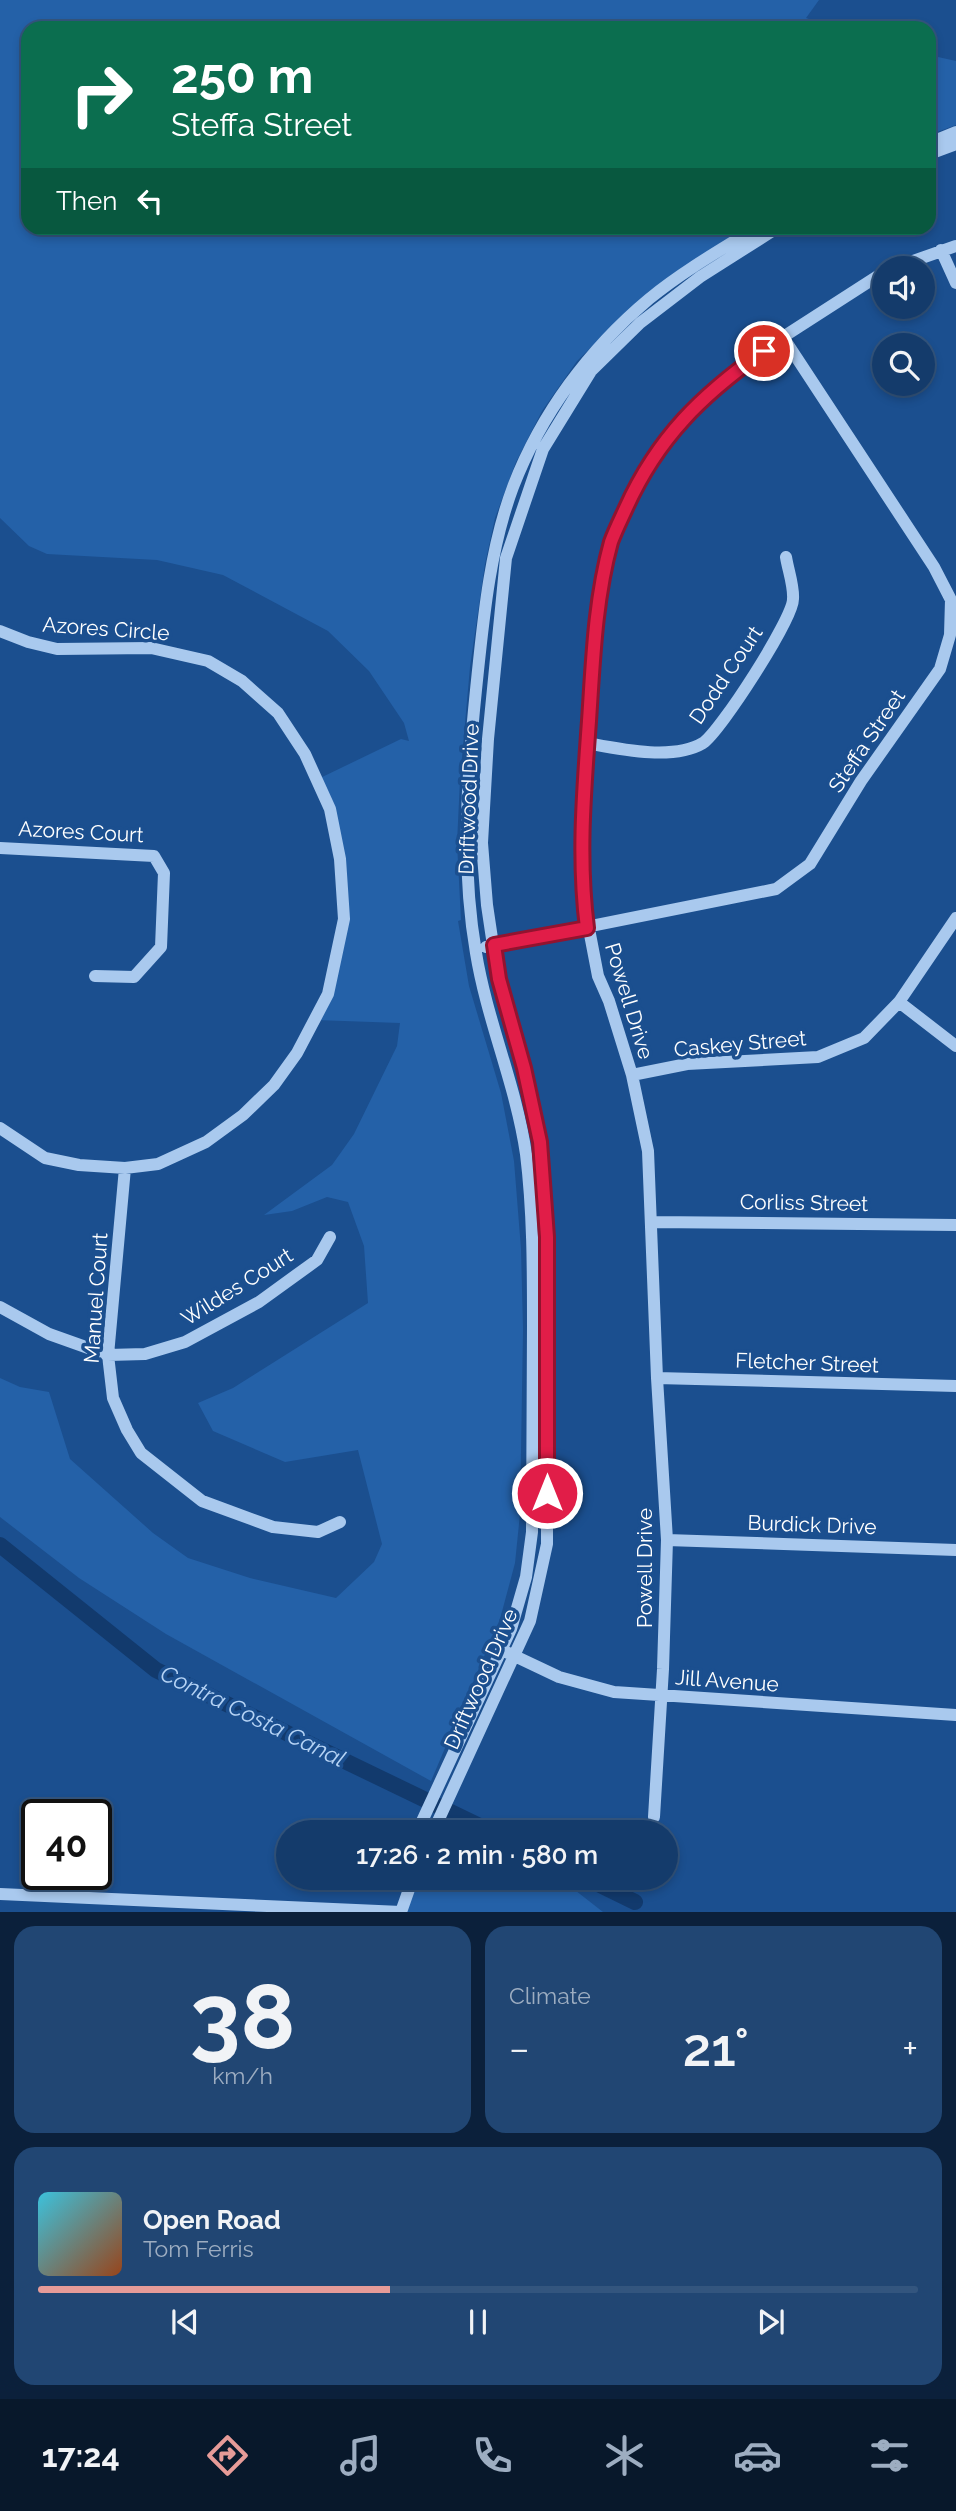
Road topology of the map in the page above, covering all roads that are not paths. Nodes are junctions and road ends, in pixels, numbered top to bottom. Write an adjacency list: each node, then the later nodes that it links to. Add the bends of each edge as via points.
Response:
1 (956, 132): 2 (street)
2 (936, 140)
3 (956, 144): 4 (street)
4 (936, 152)
5 (745, 235): 20 (street, Driftwood Drive, via 652,296 615,329 556,403 512,490 495,554 473,720 467,845)
6 (766, 235): 19 (street, Driftwood Drive, via 640,323 591,371 543,449 506,558 488,739 482,843)
7 (956, 246): 8 (street)
8 (941, 250): 9 (street); 11 (street)
9 (925, 256)
10 (872, 280): 12 (street, Powell Drive)
11 (956, 284)
12 (783, 337): 15 (street, Powell Drive, via 725,379 677,424 639,479 612,541 596,619); 18 (street, Steffa Street, via 951,600 950,635 940,669 861,781 810,864 776,889)
13 (786, 557): 15 (street, Dodd Court, via 793,601 770,649 703,743 674,752 634,752)
14 (0, 631): 26 (street, Azores Circle, via 57,649 151,648 208,661 242,681 278,713 304,754 335,827 345,919 328,993 297,1054 243,1115 206,1142 158,1164)
15 (587, 743): 18 (street, Powell Drive, via 581,812)
16 (0, 848): 21 (street, Azores Court, via 154,856 163,873 161,947 134,977)
17 (956, 918): 22 (street, Caskey Street)
18 (587, 928): 19 (street, Steffa Street); 24 (street, Powell Drive, via 598,976)
19 (494, 945): 20 (street, Steffa Street); 37 (street, Driftwood Drive, via 540,1142 547,1237 547,1544 530,1621)
20 (475, 951): 37 (street, Driftwood Drive, via 526,1152 533,1243 531,1532 526,1577)
21 (94, 976)
22 (899, 1002): 23 (street); 24 (street, Caskey Street, via 864,1038 818,1057 687,1064)
23 (956, 1046)
24 (632, 1075): 27 (street, Powell Drive, via 648,1151)
25 (0, 1128): 26 (street, Azores Circle, via 45,1158)
26 (125, 1168): 31 (street, Manuel Court)
27 (651, 1222): 28 (street, Corliss Street); 32 (street, Powell Drive)
28 (956, 1224)
29 (330, 1237): 31 (street, Wildes Court, via 317,1260 259,1301 185,1342 145,1354)
30 (0, 1307): 31 (street, via 49,1334)
31 (108, 1355): 34 (street, Manuel Court, via 113,1398 141,1453 201,1501 273,1527 318,1532)
32 (657, 1378): 33 (street, Fletcher Street); 35 (street, Powell Drive)
33 (956, 1386)
34 (340, 1522)
35 (667, 1540): 36 (street, Burdick Drive); 38 (street, Powell Drive)
36 (956, 1550)
37 (508, 1652): 38 (street, Jill Avenue, via 559,1677 614,1692); 41 (street, Driftwood Drive); 42 (street, Driftwood Drive, via 493,1705)
38 (661, 1696): 39 (street, Jill Avenue); 40 (street, Powell Drive)
39 (956, 1714)
40 (654, 1816)
41 (422, 1820)
42 (439, 1820)
43 (402, 1890): 46 (street)
44 (409, 1890): 46 (street)
45 (0, 1894): 46 (street)
46 (401, 1912)

